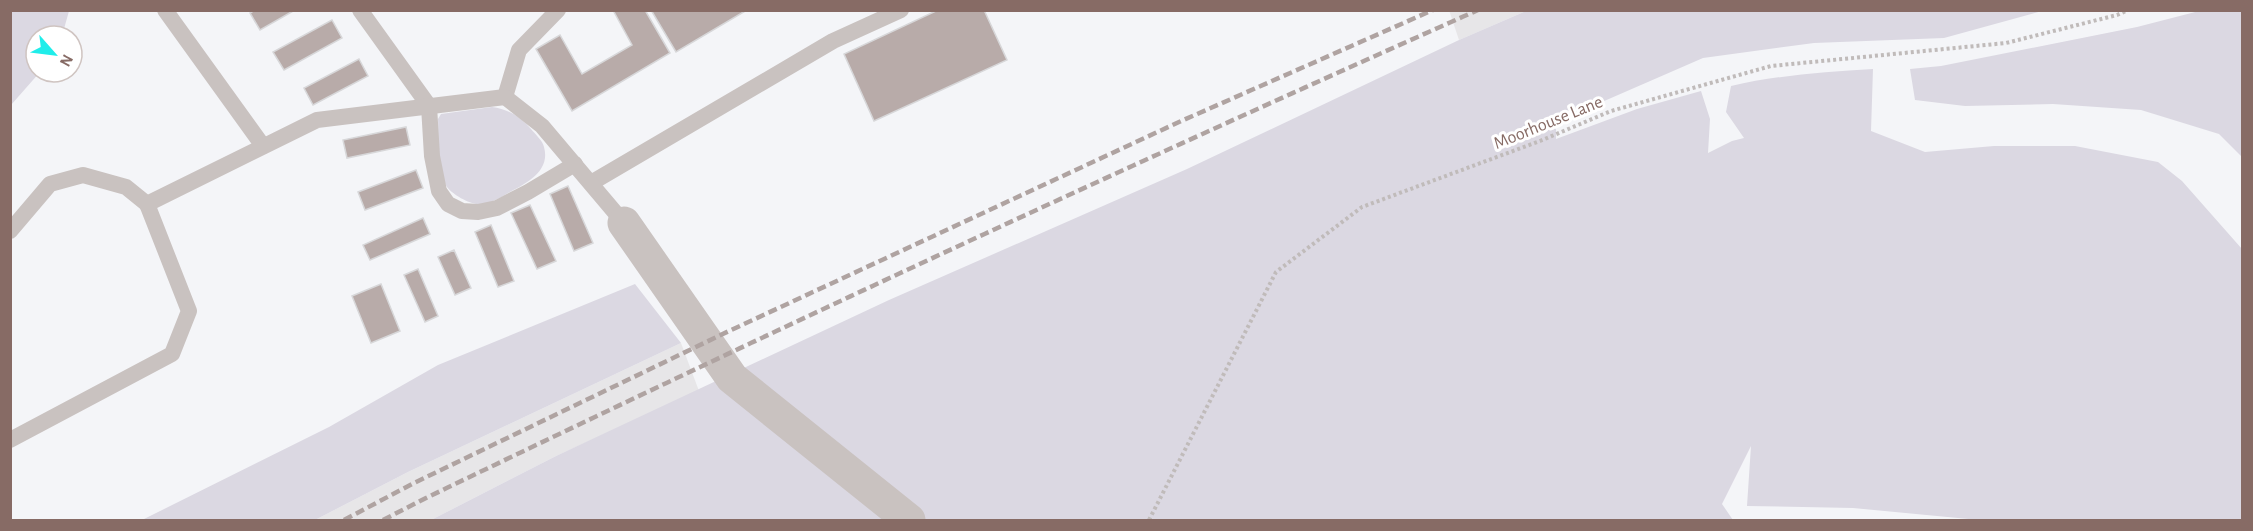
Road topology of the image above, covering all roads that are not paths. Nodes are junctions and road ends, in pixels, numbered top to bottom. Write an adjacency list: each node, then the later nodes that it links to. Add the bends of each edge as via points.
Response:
1 (165, 10): 7 (lane)
2 (360, 10): 6 (lane)
3 (558, 10): 5 (lane, via 519,50)
4 (901, 10): 9 (lane, via 833,41)
5 (506, 97): 6 (lane); 8 (lane, via 542,126)
6 (429, 106): 7 (lane, via 317,120); 8 (lane, via 439,191 448,204 462,211 497,208)
7 (263, 146): 10 (lane)
8 (575, 164): 9 (lane)
9 (591, 183): 11 (lane)
10 (147, 204): 12 (lane, via 126,187 83,175 50,184); 13 (lane, via 189,311 172,354)
11 (624, 223): 14 (street, via 732,378)
12 (10, 231)
13 (10, 440)
14 (909, 520)

